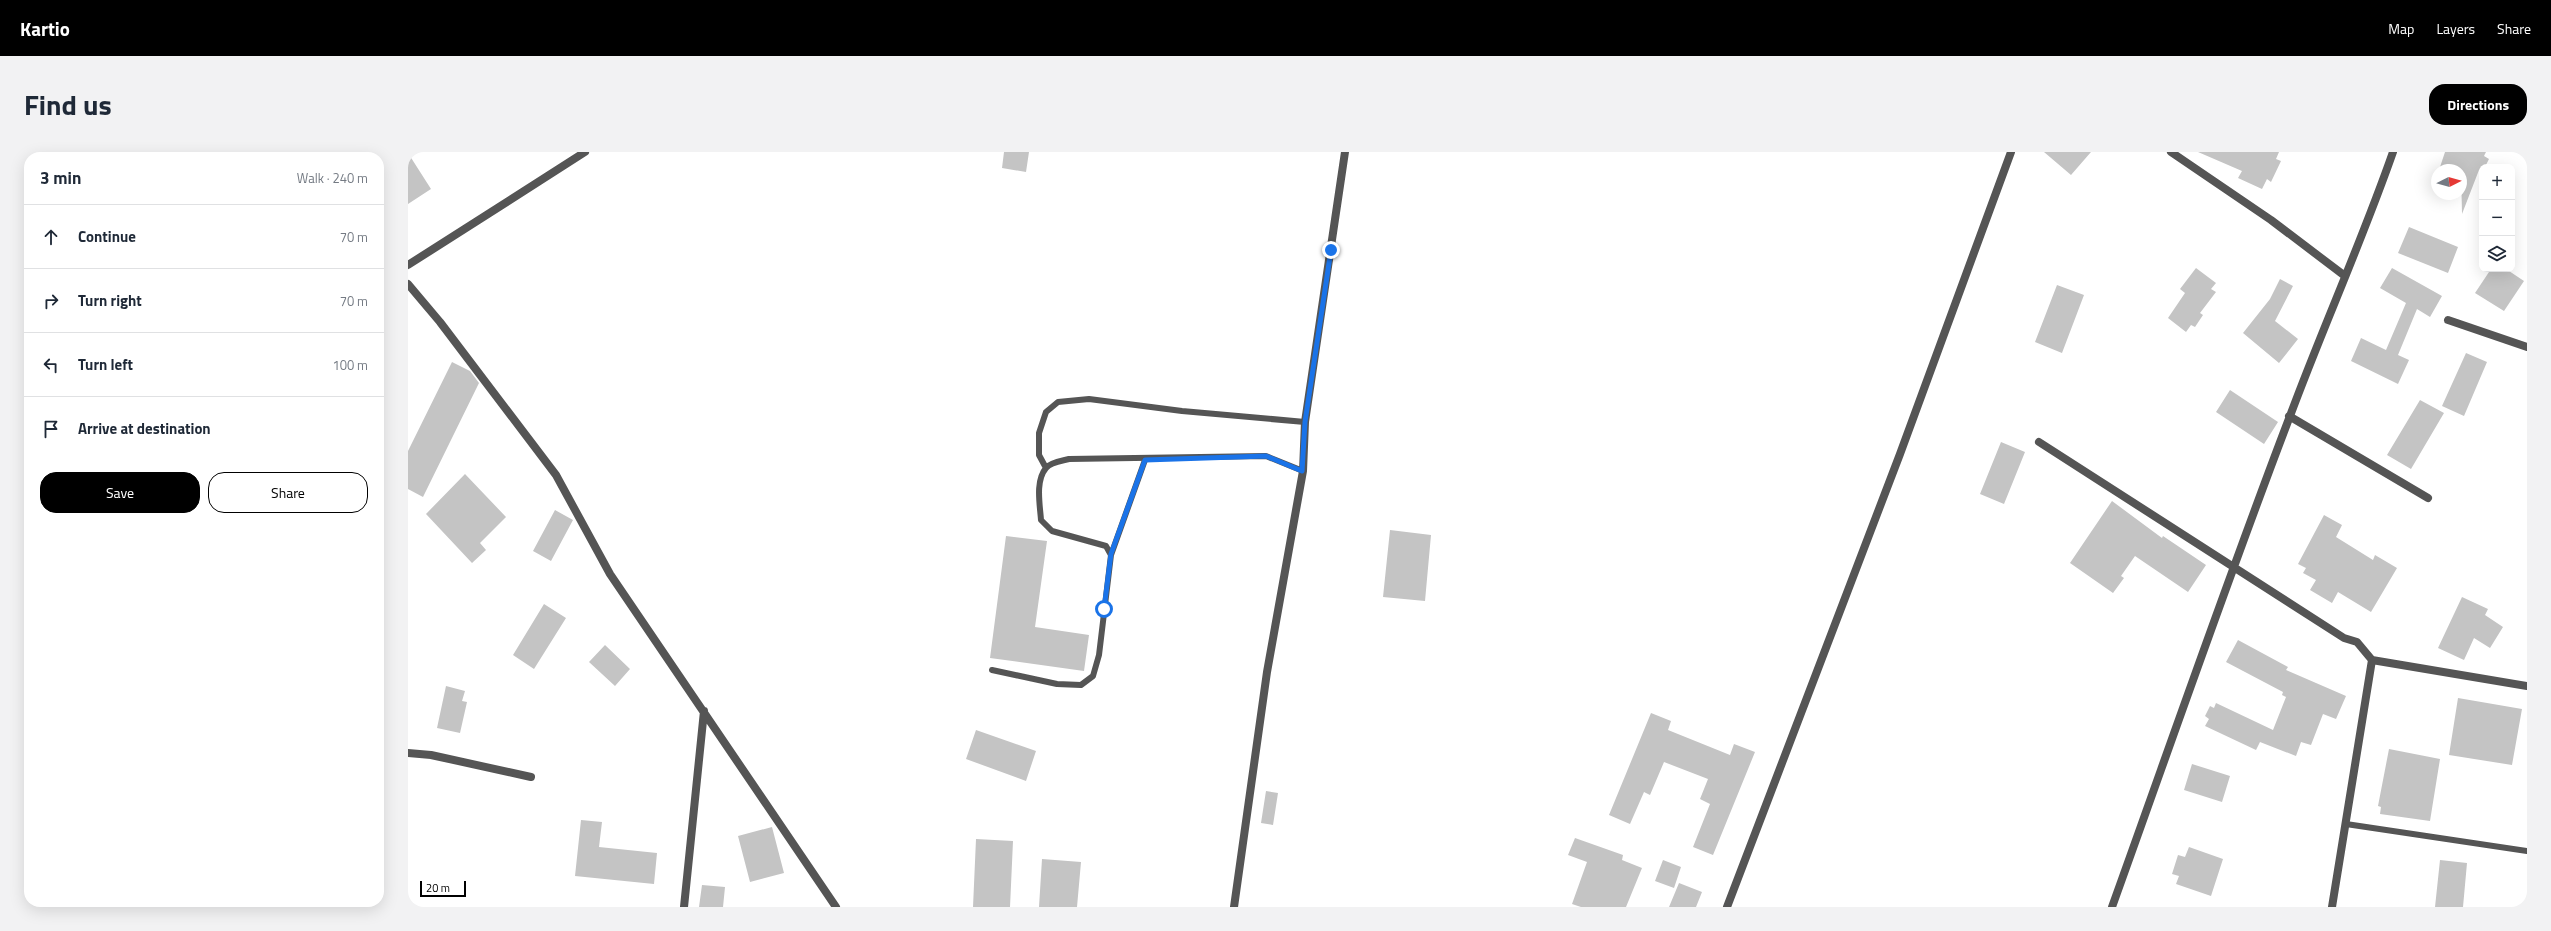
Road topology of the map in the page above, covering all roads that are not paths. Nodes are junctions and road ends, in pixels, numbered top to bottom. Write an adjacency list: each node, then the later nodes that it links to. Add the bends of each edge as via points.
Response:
1 (585, 152): 6 (street)
2 (1345, 152): 12 (street)
3 (2011, 152): 31 (street, via 1897,462)
4 (2171, 152): 7 (street, via 2271,220)
5 (2393, 152): 7 (street, via 2367,228)
6 (408, 265)
7 (2345, 276): 11 (street)
8 (408, 284): 23 (street, via 445,328 556,475 610,574)
9 (2448, 320): 10 (street)
10 (2527, 347)
11 (2289, 416): 17 (street); 19 (street)
12 (1305, 422): 15 (lane, via 1182,411 1089,399 1058,402 1046,412 1039,433 1039,455); 16 (street)
13 (2039, 442): 19 (street)
14 (1145, 460): 15 (lane, via 1069,459); 16 (lane, via 1266,456); 18 (lane)
15 (1046, 468): 18 (lane, via 1040,482 1041,520 1052,531 1106,546)
16 (1302, 471): 30 (street, via 1266,672)
17 (2428, 498)
18 (1111, 554): 21 (lane, via 1099,655 1093,676 1080,685 1057,684)
19 (2234, 567): 20 (street, via 2344,638 2357,642); 32 (street)
20 (2372, 660): 22 (street); 26 (street)
21 (992, 670)
22 (2527, 686)
23 (704, 711): 28 (street); 29 (street)
24 (408, 753): 25 (street, via 431,755)
25 (532, 777)
26 (2346, 824): 27 (lane); 33 (street)
27 (2527, 851)
28 (684, 907)
29 (836, 907)
30 (1234, 907)
31 (1727, 907)
32 (2112, 907)
33 (2332, 907)

